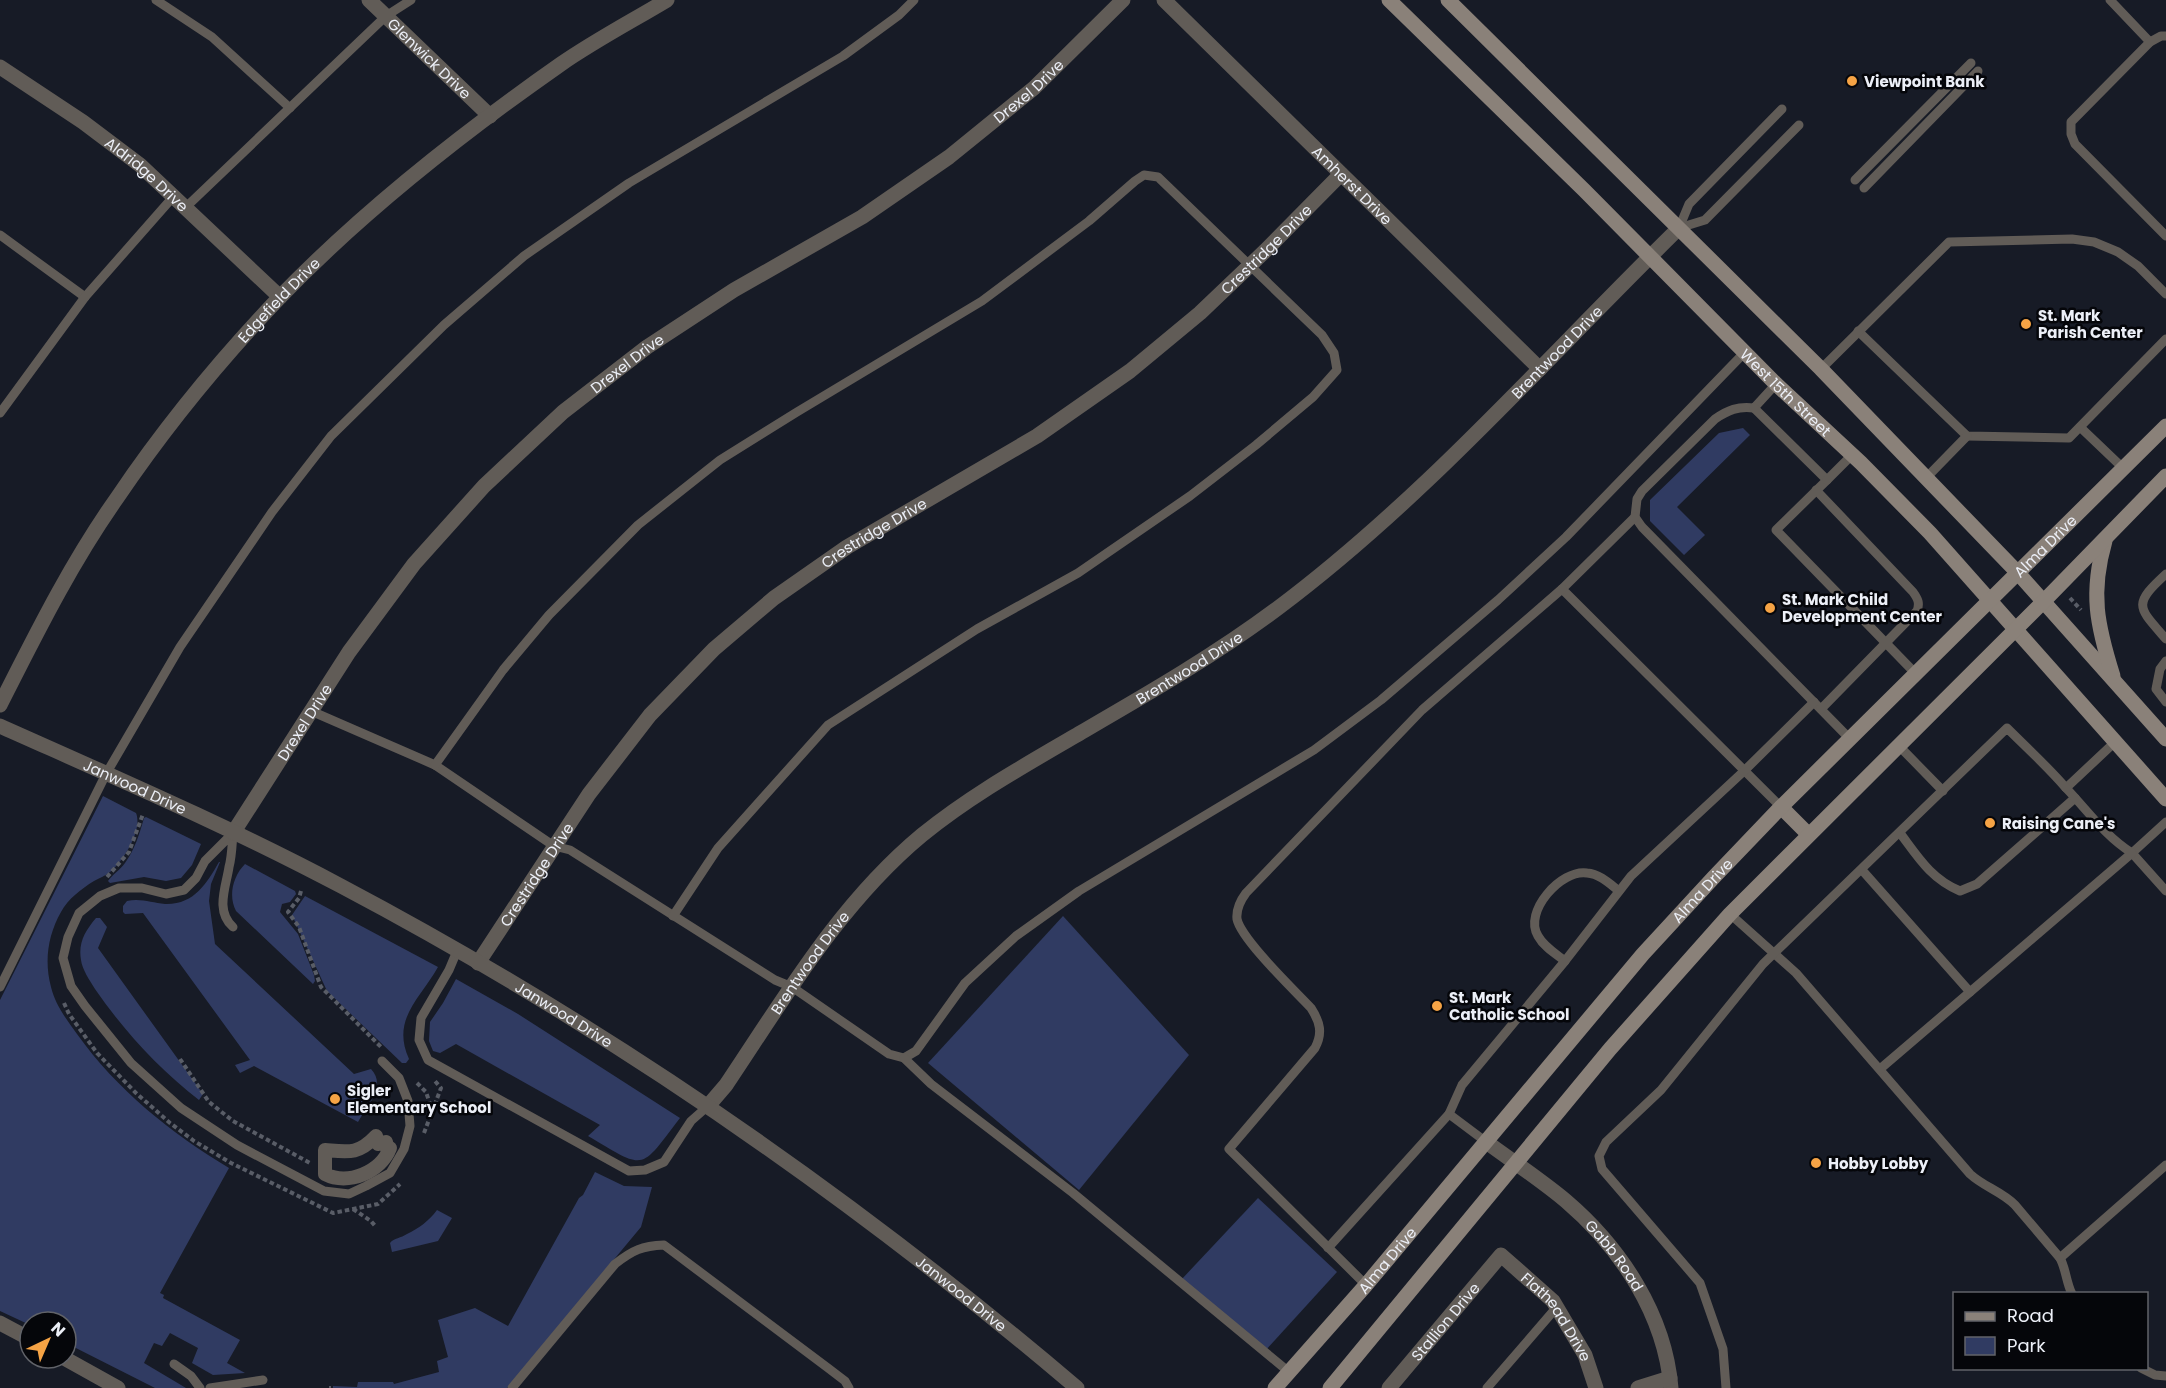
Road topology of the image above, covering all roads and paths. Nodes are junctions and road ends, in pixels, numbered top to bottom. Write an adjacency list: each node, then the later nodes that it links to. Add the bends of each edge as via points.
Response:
1 (156, 0): 17 (lane, via 212,38)
2 (369, 0): 11 (street, Glenwick Drive)
3 (411, 0): 11 (lane)
4 (667, 0): 19 (street, Edgefield Drive, via 563,63)
5 (914, 0): 78 (lane, via 843,56 629,183 524,256 444,325 331,436 272,512 180,646)
6 (1123, 0): 70 (street, Drexel Drive, via 1034,88 949,157 862,218 734,291 648,347 563,412 484,486 414,564 349,651)
7 (1164, 0): 21 (street, Amherst Drive)
8 (1389, 0): 29 (main road, West 15th Street)
9 (1448, 0): 26 (main road)
10 (2110, 0): 13 (lane)
11 (386, 16): 17 (lane); 19 (street, Glenwick Drive)
12 (2166, 36): 13 (lane)
13 (2150, 42): 28 (lane, via 2071,122 2071,134 2075,144)
14 (1971, 63): 22 (lane)
15 (0, 67): 24 (street, Aldridge Drive, via 84,122)
16 (1978, 71): 23 (lane)
17 (290, 108): 25 (lane)
18 (1782, 109): 26 (lane, via 1689,204)
19 (490, 116): 33 (street, Edgefield Drive, via 375,207)
20 (1798, 125): 26 (lane, via 1705,220)
21 (1341, 174): 30 (street, Crestridge Drive); 37 (street, Amherst Drive)
22 (1855, 180)
23 (1864, 188)
24 (173, 196): 25 (street, Aldridge Drive); 32 (lane)
25 (185, 208): 33 (street, Aldridge Drive)
26 (1679, 228): 29 (street, Brentwood Drive); 38 (main road)
27 (0, 235): 32 (lane)
28 (2166, 236)
29 (1650, 256): 36 (main road, West 15th Street); 37 (street, Brentwood Drive)
30 (1251, 265): 76 (lane, via 1158,177 1144,176 1135,181 1089,221 982,301 720,460 638,525 549,615 503,670); 89 (street, Crestridge Drive, via 1200,314 1047,429 847,547 774,598 714,649 650,715 588,794); 97 (lane, via 1322,335 1334,353 1337,370 1313,397 1190,496 1078,573 977,629 828,725 718,848)
31 (2166, 294): 34 (lane, via 2138,266 2094,242 1949,242)
32 (86, 297): 41 (lane)
33 (280, 297): 68 (street, Edgefield Drive, via 176,416 116,499 53,599)
34 (1858, 331): 38 (lane); 44 (lane)
35 (2166, 339): 43 (lane)
36 (1745, 352): 39 (main road, West 15th Street); 108 (lane, via 1566,537 1381,700 1314,750 1079,891 1016,936 964,983 916,1051)
37 (1540, 369): 104 (street, Brentwood Drive, via 1371,533 1277,609 1187,671 985,789 921,836 873,882)
38 (1821, 369): 48 (main road)
39 (1776, 384): 40 (lane); 45 (main road, West 15th Street)
40 (1754, 408): 49 (lane); 51 (lane, via 1735,408 1715,419 1642,491)
41 (0, 413)
42 (2166, 426): 46 (main road, Alma Drive)
43 (2080, 427): 44 (lane, via 2069,438); 46 (lane)
44 (1968, 436): 48 (lane)
45 (1852, 455): 49 (lane); 58 (main road, West 15th Street, via 1930,533)
46 (2124, 469): 53 (main road, Alma Drive)
47 (2166, 476): 52 (main road)
48 (1926, 478): 53 (main road)
49 (1827, 480): 50 (lane)
50 (1816, 490): 62 (lane, via 1918,599 1917,611); 62 (lane, via 1776,530)
51 (1635, 517): 55 (lane); 66 (lane)
52 (2106, 538): 57 (main road); 65 (main road, via 2096,610)
53 (2018, 573): 57 (main road); 58 (main road, Alma Drive)
54 (2166, 574): 61 (lane, via 2146,593 2142,609)
55 (1562, 589): 77 (lane); 125 (lane, via 1422,710 1240,900 1240,928 1311,1008 1321,1029 1315,1048 1229,1149)
56 (2066, 600): 59 (path, via 2070,598 2084,613)
57 (2044, 601): 60 (main road); 65 (main road)
58 (1990, 602): 60 (main road, West 15th Street); 64 (main road, Alma Drive)
59 (2088, 612)
60 (2014, 630): 74 (main road, West 15th Street); 75 (main road)
61 (2166, 639)
62 (1886, 642): 64 (lane); 69 (lane)
63 (2166, 661): 67 (lane, via 2156,689)
64 (1916, 674): 72 (main road, Alma Drive)
65 (2115, 681): 73 (main road)
66 (1814, 702): 69 (lane); 77 (lane)
67 (2166, 702)
68 (0, 705)
69 (1821, 709): 72 (lane)
70 (311, 711): 76 (lane); 86 (street, Drexel Drive)
71 (0, 726): 78 (street, Janwood Drive)
72 (1850, 739): 83 (main road, Alma Drive)
73 (2166, 739)
74 (2115, 742): 79 (lane); 82 (main road, West 15th Street)
75 (1899, 746): 80 (lane); 88 (main road)
76 (435, 765): 89 (lane)
77 (1744, 771): 83 (lane); 94 (lane, via 1630,876)
78 (106, 774): 86 (street, Janwood Drive); 103 (lane)
79 (2066, 788): 80 (lane, via 2007,728); 81 (lane)
80 (1943, 791): 87 (lane)
81 (2075, 798): 87 (lane, via 1977,884 1960,891 1943,884); 90 (lane, via 2100,828)
82 (2166, 799)
83 (1781, 807): 88 (main road); 117 (main road, Alma Drive, via 1643,954)
84 (143, 814): 92 (path, via 129,852)
85 (2166, 822): 90 (lane)
86 (232, 833): 98 (lane, via 222,906); 99 (street, Janwood Drive, via 340,886); 110 (lane, via 184,890 166,894 119,888 100,896 79,913 63,958 71,986 131,1063 181,1108 237,1145 324,1191 349,1194 366,1186 390,1173 404,1149 410,1126 408,1101 399,1078)
87 (1900, 833): 91 (lane)
88 (1808, 834): 96 (main road)
89 (554, 846): 97 (lane, via 570,850); 102 (street, Crestridge Drive)
90 (2132, 854): 95 (lane); 105 (lane)
91 (1862, 870): 100 (lane); 105 (lane)
92 (105, 878)
93 (301, 891): 107 (path, via 288,912 299,927 321,987)
94 (1619, 891): 101 (lane); 101 (lane, via 1599,877 1574,874 1545,897 1536,914 1537,935)
95 (2166, 891)
96 (1730, 914): 100 (lane); 119 (main road)
97 (673, 915): 104 (lane)
98 (233, 927)
99 (457, 951): 102 (street, Janwood Drive); 114 (lane, via 421,1018 419,1040 428,1059 629,1171 645,1170 664,1162 692,1121)
100 (1775, 953): 111 (lane); 152 (lane, via 1661,1090 1606,1143 1599,1156 1602,1169 1704,1290 1723,1348)
101 (1565, 961): 116 (lane, via 1462,1085)
102 (478, 963): 114 (street, Janwood Drive, via 583,1024)
103 (0, 987)
104 (792, 987): 108 (lane, via 889,1054); 114 (street, Brentwood Drive)
105 (1970, 992): 111 (lane)
106 (61, 997): 123 (path, via 97,1053 178,1129 231,1163 312,1204 333,1213)
107 (385, 1051)
108 (904, 1058): 136 (lane, via 931,1084 1073,1193)
109 (180, 1059): 121 (path, via 209,1102 234,1121)
110 (382, 1061)
111 (1880, 1069): 127 (lane, via 1970,1173 2007,1197)
112 (429, 1075): 115 (path, via 441,1088)
113 (409, 1076): 115 (path, via 426,1092)
114 (708, 1106): 140 (street, Janwood Drive, via 834,1194 951,1284)
115 (433, 1113): 118 (path)
116 (1449, 1114): 117 (lane); 125 (lane)
117 (1485, 1141): 119 (street, Gabb Road); 128 (main road, Alma Drive)
118 (420, 1143)
119 (1515, 1163): 139 (street, Gabb Road, via 1566,1201 1601,1234 1637,1283 1657,1323); 147 (main road)
120 (2166, 1165): 127 (lane)
121 (325, 1168): 121 (street, via 326,1174 335,1179 361,1175 382,1164 390,1148 387,1149 386,1142 378,1144 376,1136 352,1153 325,1150)
122 (403, 1178): 123 (path, via 399,1187 378,1204)
123 (352, 1209): 124 (path)
124 (376, 1227)
125 (1328, 1248): 128 (lane)
126 (1501, 1255): 130 (street, Flathead Drive); 148 (street, Stallion Drive)
127 (2060, 1258): 129 (lane)
128 (1366, 1285): 136 (main road, Alma Drive)
129 (2071, 1292)
130 (1556, 1308): 149 (lane); 150 (street, Flathead Drive, via 1585,1355)
131 (0, 1323): 132 (street)
132 (18, 1333)
133 (174, 1364): 142 (lane)
134 (78, 1366): 141 (street)
135 (2144, 1370): 137 (lane)
136 (1289, 1372): 146 (main road, Alma Drive)
137 (2166, 1376)
138 (262, 1380): 143 (lane)
139 (1670, 1383): 151 (street)
140 (1068, 1385)
141 (118, 1388)
142 (200, 1388)
143 (210, 1388)
144 (512, 1388): 145 (lane, via 615,1264 630,1251 664,1245 845,1381)
145 (849, 1388)
146 (1275, 1388)
147 (1330, 1388)
148 (1389, 1388)
149 (1487, 1388)
150 (1596, 1388)
151 (1638, 1388)
152 (1726, 1388)

